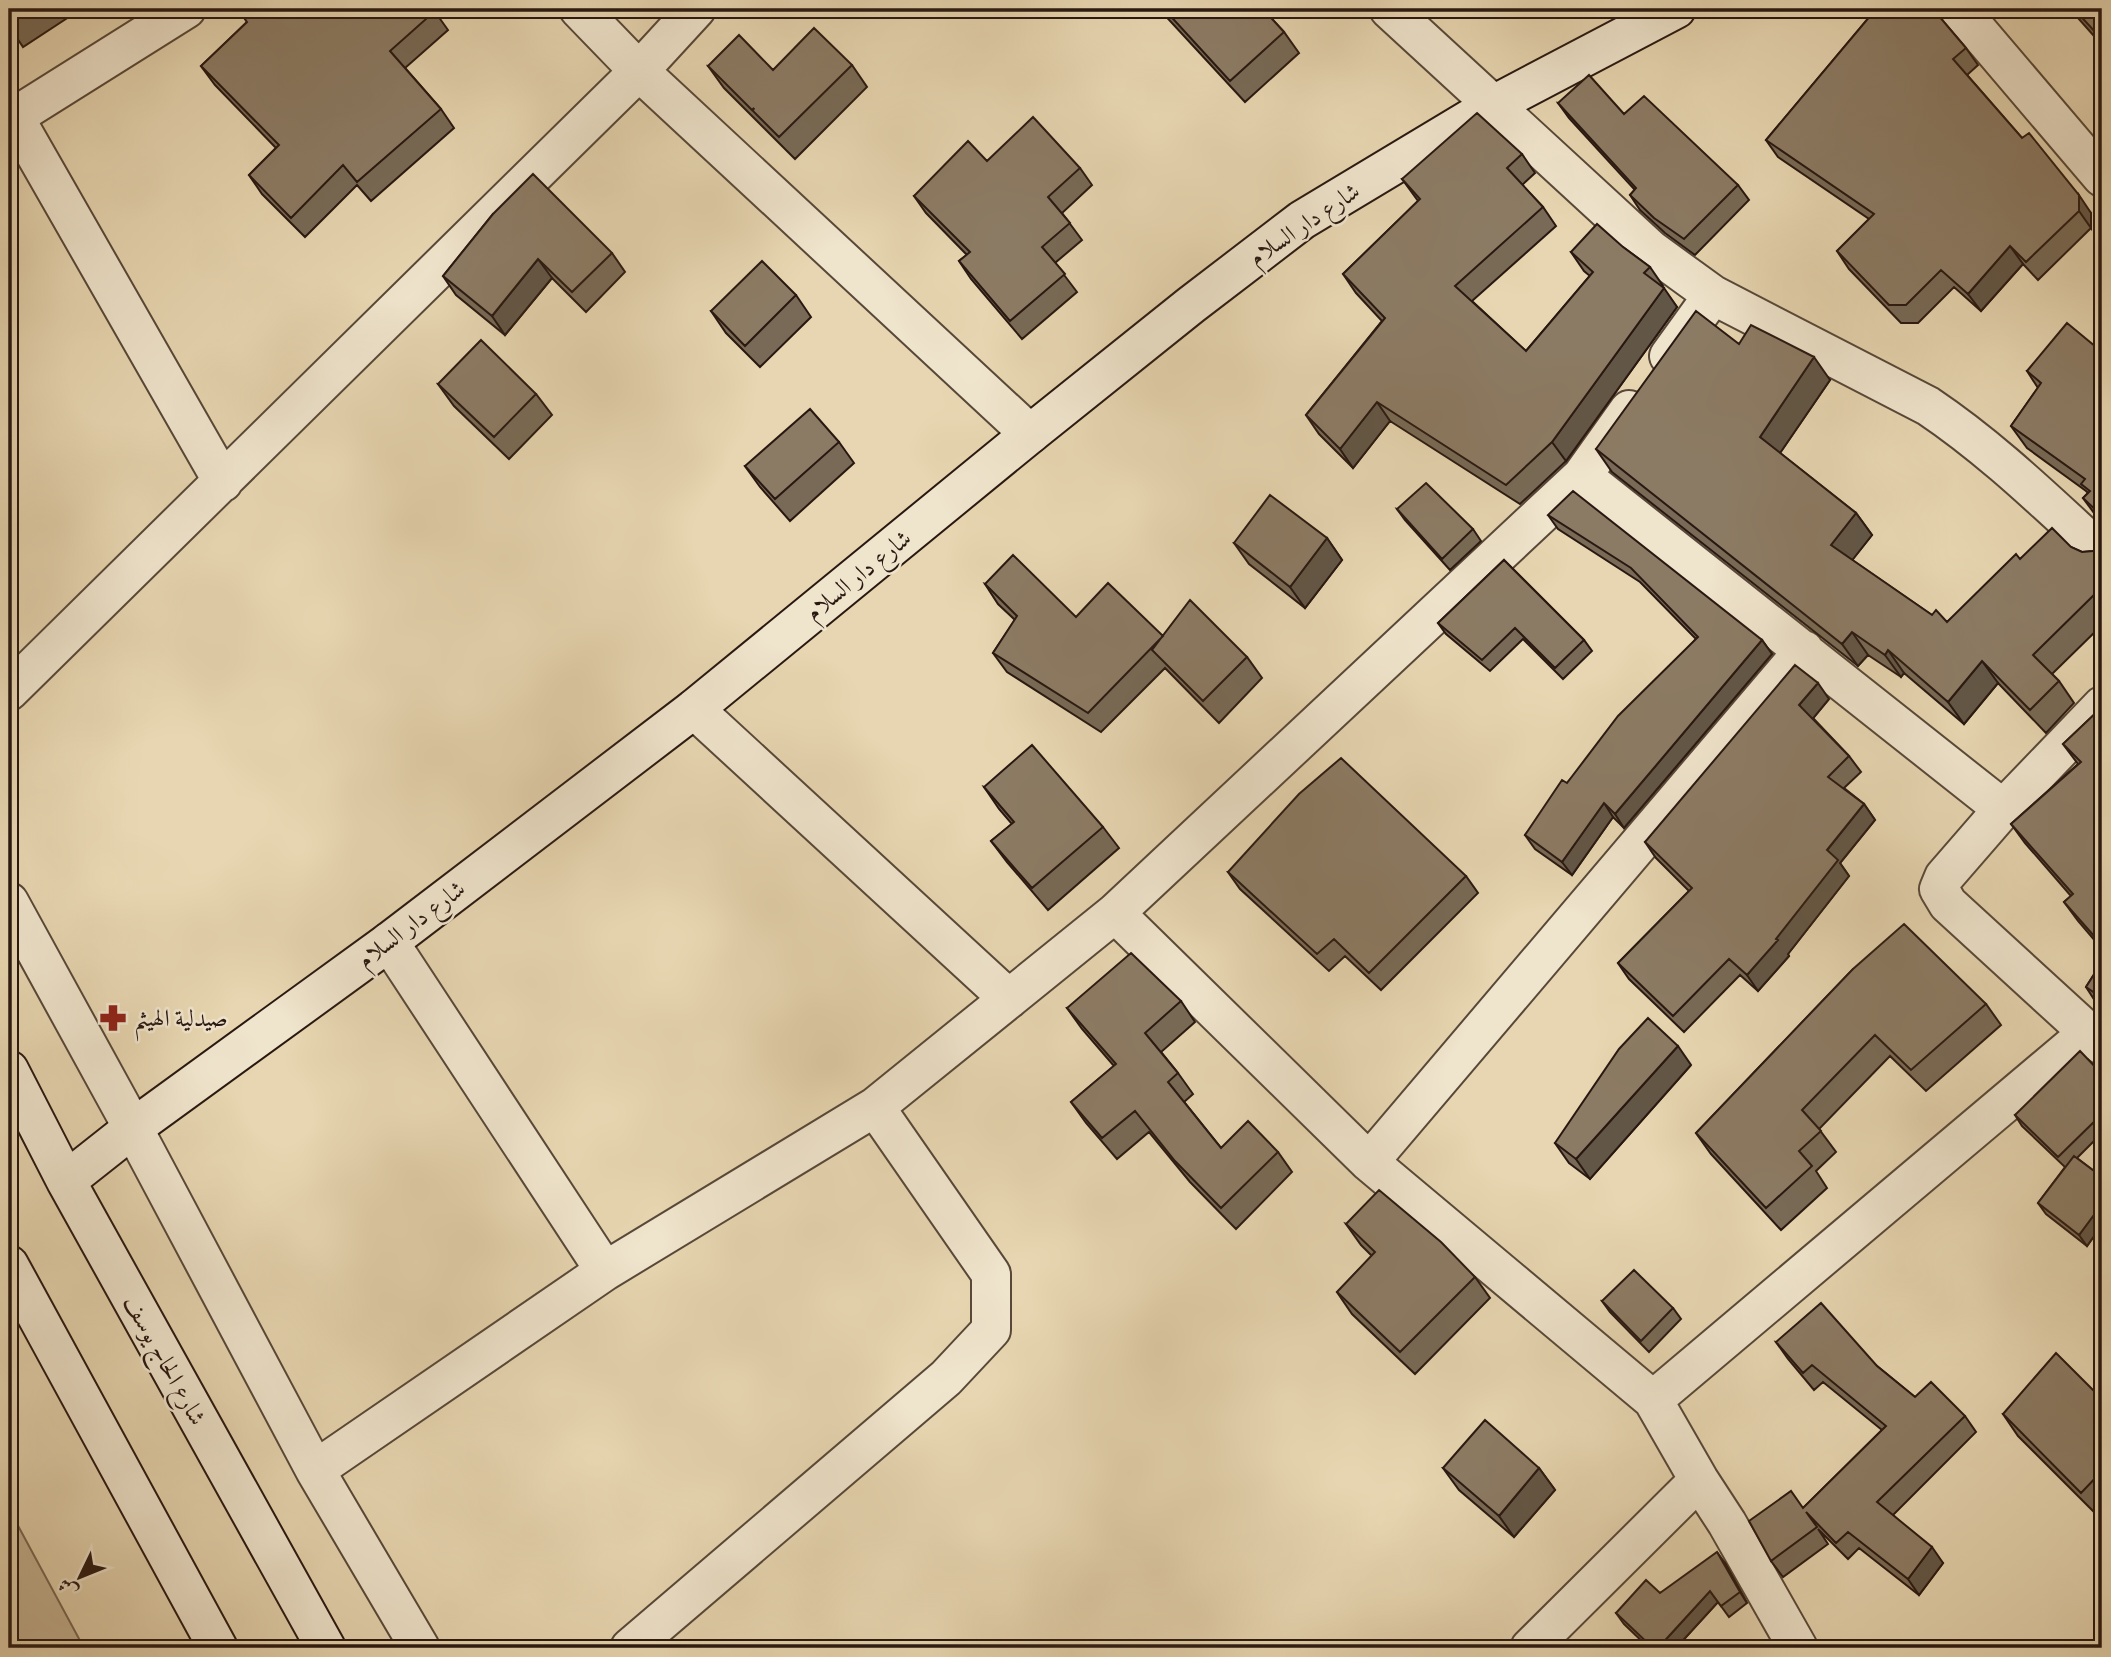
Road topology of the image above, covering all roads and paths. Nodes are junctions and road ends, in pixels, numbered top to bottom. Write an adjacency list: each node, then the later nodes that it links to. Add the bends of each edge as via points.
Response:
1 (186, 9): 9 (street)
2 (579, 9): 7 (street)
3 (696, 9): 7 (street)
4 (1389, 9): 8 (street)
5 (1676, 9): 8 (street, شارع دار السلام)
6 (1959, 9): 10 (street)
7 (639, 71): 12 (street); 14 (street)
8 (1495, 104): 11 (street, via 1651,250); 12 (street, شارع دار السلام, via 1302,220)
9 (12, 113): 14 (street)
10 (2102, 177)
11 (1713, 295): 13 (street); 15 (street, via 1928,406 1985,447)
12 (1030, 434): 19 (street, شارع دار السلام)
13 (1582, 475): 16 (street); 22 (street)
14 (223, 482): 17 (street)
15 (2102, 553)
16 (1804, 650): 20 (street); 29 (street)
17 (9, 691)
18 (2102, 706): 20 (street)
19 (695, 709): 23 (street, شارع دار السلام); 24 (street)
20 (2003, 809): 25 (street, via 1944,877 1939,889 1948,904)
21 (9, 902): 28 (street)
22 (1115, 913): 24 (street); 29 (street)
23 (388, 942): 28 (street, شارع دار السلام); 32 (street)
24 (1009, 999): 27 (street)
25 (2095, 1039): 33 (street)
26 (9, 1070): 30 (street, شارع الحاج يوسف)
27 (875, 1107): 32 (street); 39 (street, via 991,1274 991,1330 946,1378)
28 (133, 1128): 30 (street, شارع دار السلام); 34 (street)
29 (1369, 1162): 33 (street)
30 (66, 1181): 37 (street, شارع الحاج يوسف)
31 (9, 1265): 36 (street)
32 (606, 1271): 34 (street)
33 (1653, 1400): 35 (street)
34 (315, 1470): 38 (street)
35 (1699, 1480): 40 (street); 41 (street)
36 (218, 1648)
37 (326, 1648)
38 (420, 1648)
39 (630, 1648)
40 (1530, 1648)
41 (1798, 1648)

